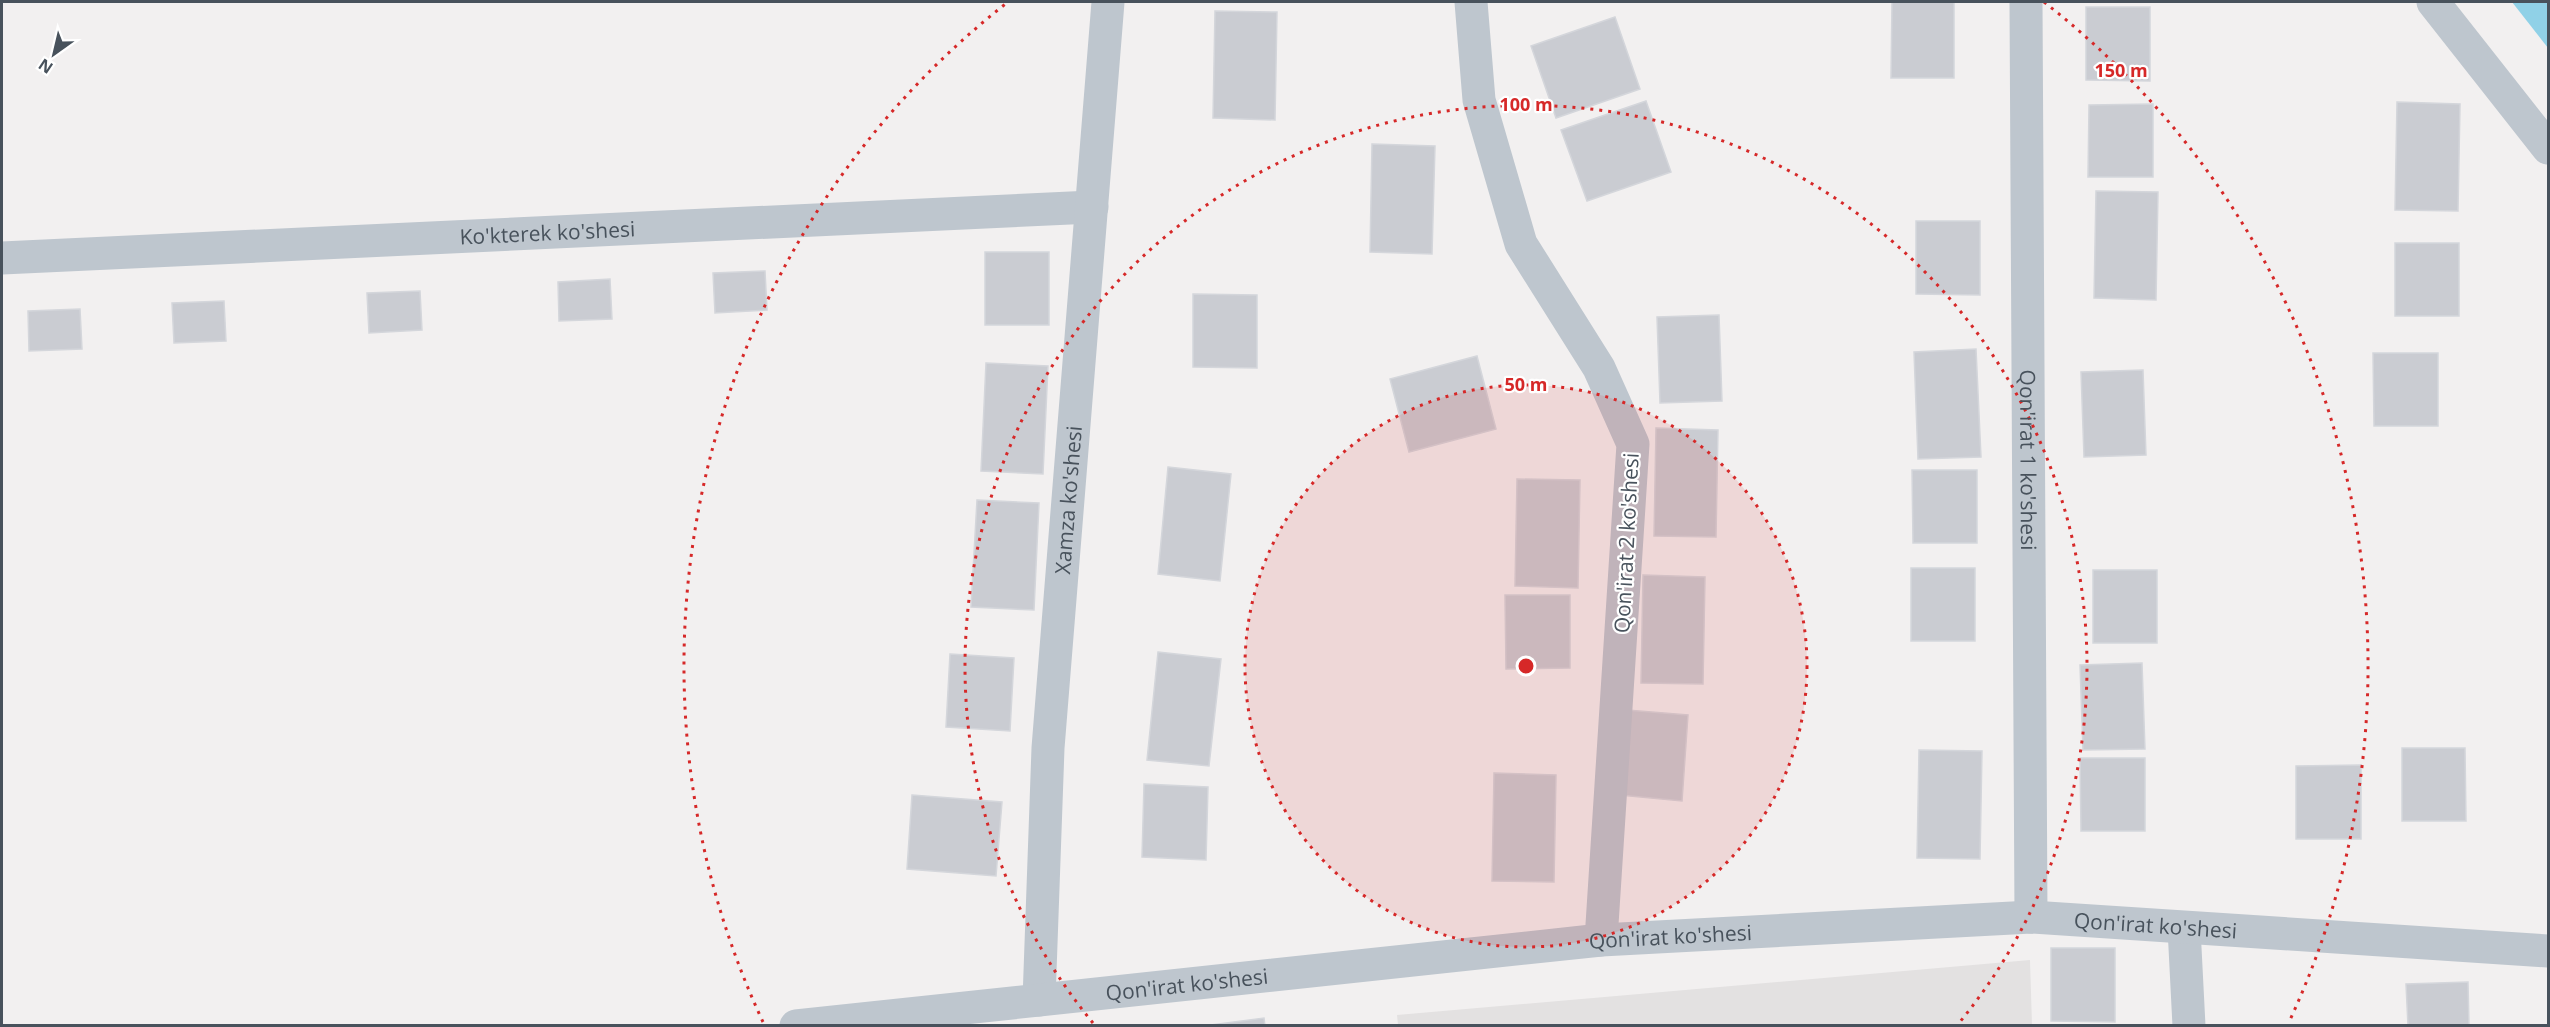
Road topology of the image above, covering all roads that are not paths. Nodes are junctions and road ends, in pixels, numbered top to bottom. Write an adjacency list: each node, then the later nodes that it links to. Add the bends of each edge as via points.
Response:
1 (1108, 2): 6 (street, Xamza ko'shesi)
2 (1471, 2): 10 (street, Qon'irat 2 ko'shesi, via 1479,100 1521,244 1599,368 1633,444)
3 (2026, 2): 8 (street, Qon'irat 1 ko'shesi)
4 (2433, 2): 5 (street)
5 (2548, 148)
6 (1092, 207): 7 (street, Ko'kterek ko'shesi); 12 (street, Xamza ko'shesi, via 1048,748)
7 (2, 258)
8 (2031, 918): 9 (street, Qon'irat ko'shesi); 10 (street, Qon'irat ko'shesi)
9 (2184, 928): 11 (street, Qon'irat ko'shesi); 14 (street)
10 (1601, 940): 12 (street, Qon'irat ko'shesi)
11 (2548, 951)
12 (1039, 1000): 13 (street, Qon'irat ko'shesi)
13 (796, 1026)
14 (2189, 1026)

